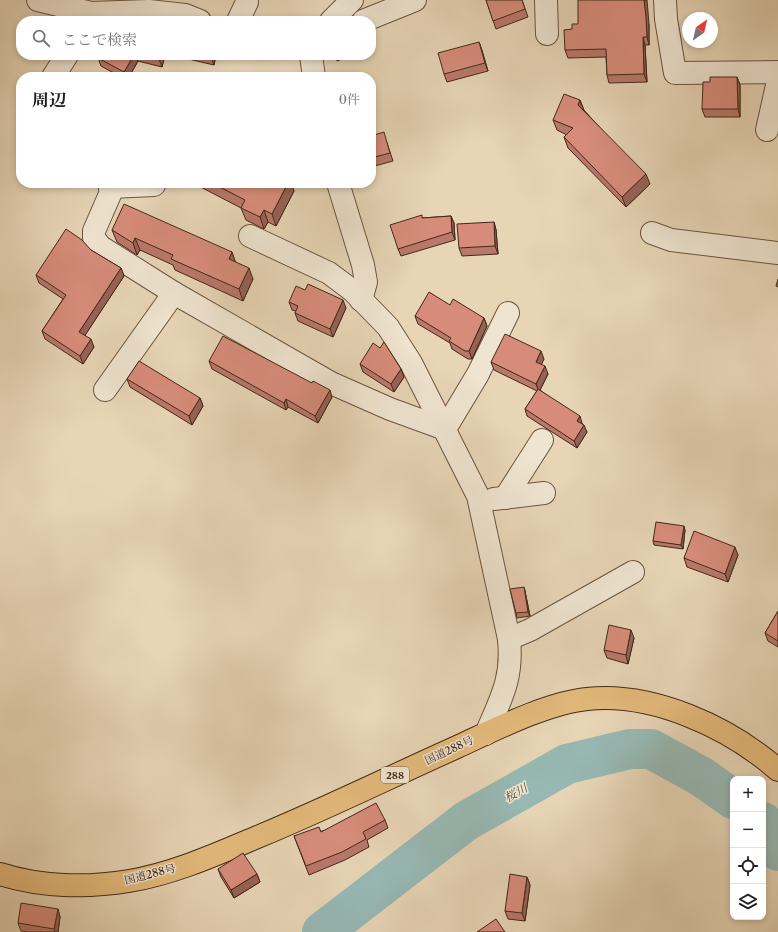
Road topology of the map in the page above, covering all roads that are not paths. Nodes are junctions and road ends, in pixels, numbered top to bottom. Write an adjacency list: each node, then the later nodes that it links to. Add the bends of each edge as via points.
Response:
1 (38, 0): 7 (street)
2 (415, 0): 11 (street)
3 (546, 0): 12 (street)
4 (665, 0): 17 (street, via 675,73)
5 (353, 1): 10 (street)
6 (126, 6): 8 (street); 9 (street)
7 (87, 16)
8 (93, 16)
9 (188, 16)
10 (336, 16)
11 (375, 16)
12 (547, 34)
13 (65, 60): 15 (street)
14 (312, 60): 16 (street)
15 (56, 72)
16 (313, 72)
17 (778, 72)
18 (778, 81): 19 (street)
19 (767, 130)
20 (110, 188): 25 (street, via 111,192 94,232 94,239 101,247)
21 (340, 188): 26 (street, via 363,265 366,282)
22 (652, 233): 24 (street, via 671,240)
23 (250, 236): 26 (street, via 328,273)
24 (778, 253)
25 (174, 293): 28 (street); 29 (street, via 331,383 390,409)
26 (361, 300): 29 (street, via 388,327 411,362)
27 (508, 313): 29 (street, via 478,374)
28 (105, 390)
29 (445, 429): 33 (street)
30 (542, 440): 32 (street)
31 (544, 494): 32 (street)
32 (505, 498): 33 (street)
33 (479, 501): 35 (street)
34 (633, 572): 35 (street, via 530,630)
35 (509, 639): 36 (street, via 511,658 508,680)
36 (486, 734): 37 (highway, 国道288号 / 288, via 563,703 588,699 636,702 664,708 726,732); 38 (highway, 国道288号 / 288, via 302,819 162,873 129,881 66,885 30,882)
37 (778, 770)
38 (0, 874)

